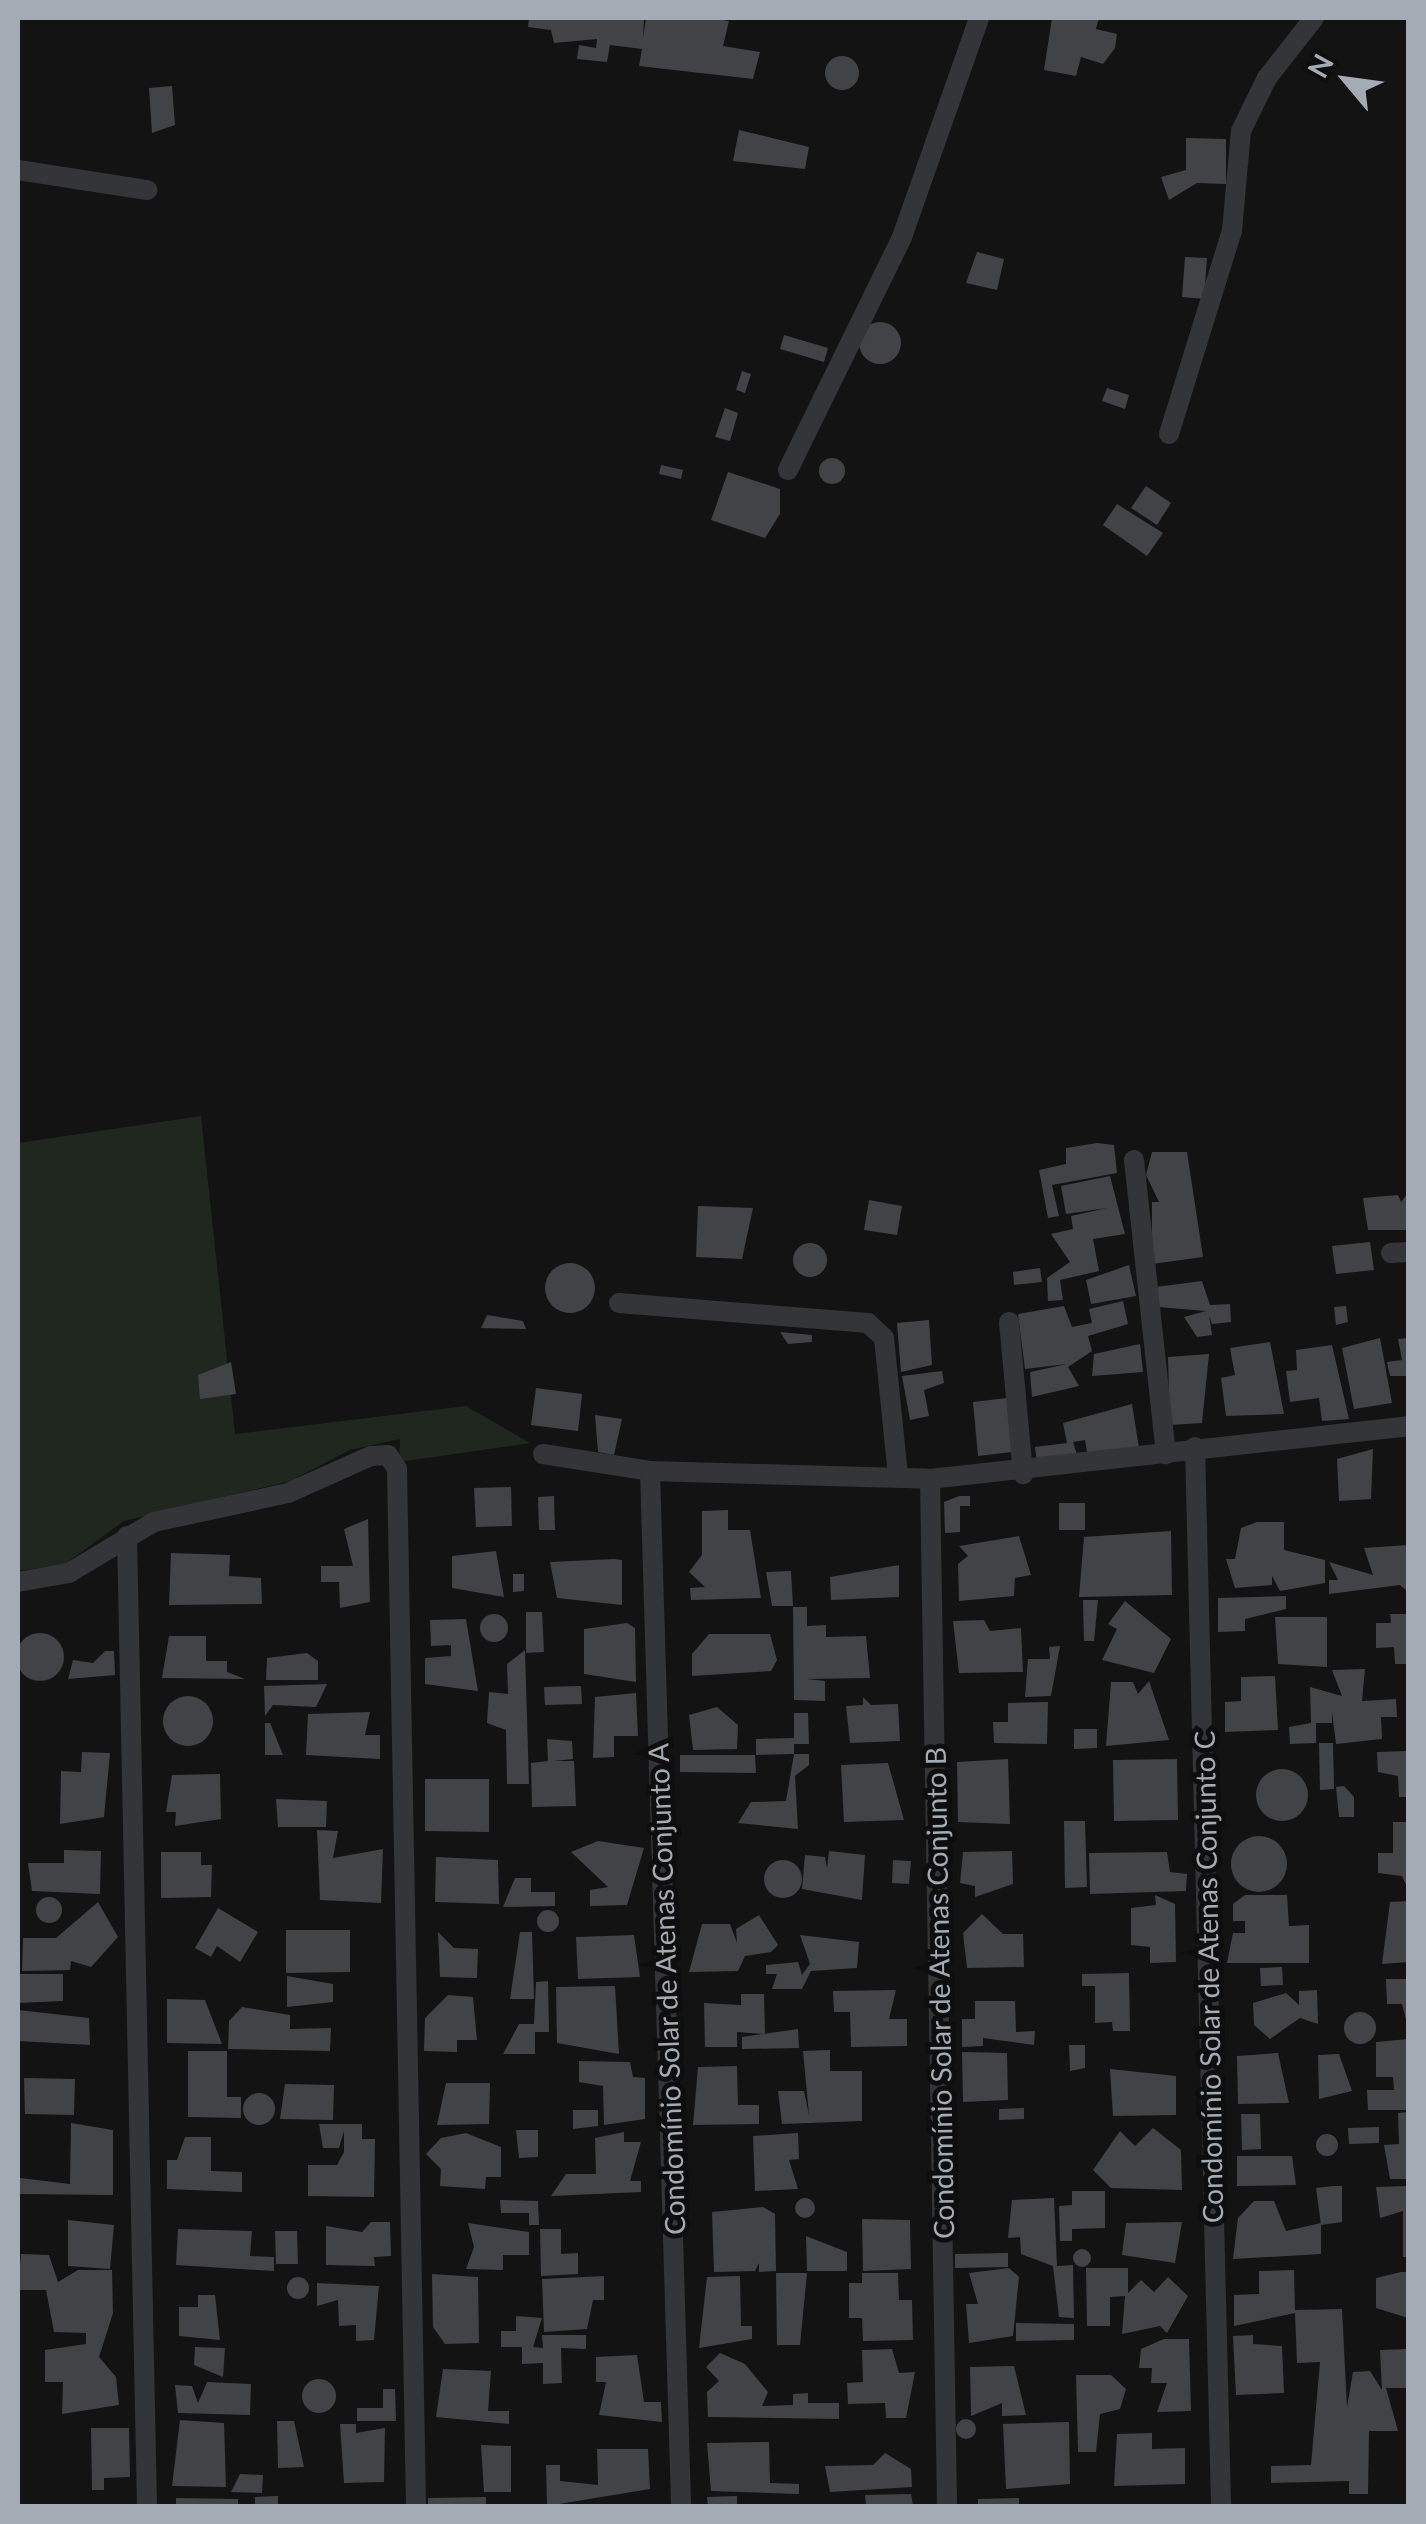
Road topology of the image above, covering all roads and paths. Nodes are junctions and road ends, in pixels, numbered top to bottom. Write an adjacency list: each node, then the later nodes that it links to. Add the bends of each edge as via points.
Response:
1 (979, 18): 6 (street, via 902,237)
2 (1314, 18): 5 (street, via 1267,78 1242,132 1232,231)
3 (18, 170): 4 (street)
4 (146, 190)
5 (1169, 434)
6 (788, 470)
7 (1134, 1160): 13 (street)
8 (618, 1302): 16 (street, via 872,1326 884,1338)
9 (1009, 1322): 15 (street)
10 (1408, 1426): 11 (street)
11 (1195, 1448): 13 (street); 24 (street, Condomínio Solar de Atenas Conjunto C)
12 (543, 1454): 14 (street)
13 (1166, 1454): 15 (street)
14 (650, 1471): 16 (street); 22 (street, Condomínio Solar de Atenas Conjunto A)
15 (1023, 1474): 17 (street)
16 (898, 1477): 17 (street)
17 (930, 1478): 23 (street, Condomínio Solar de Atenas Conjunto B)
18 (127, 1536): 19 (street, via 69,1573); 20 (street); 21 (street, via 288,1493 371,1456 388,1455 397,1469)
19 (18, 1582)
20 (146, 2506)
21 (416, 2506)
22 (681, 2506)
23 (948, 2506)
24 (1221, 2506)

